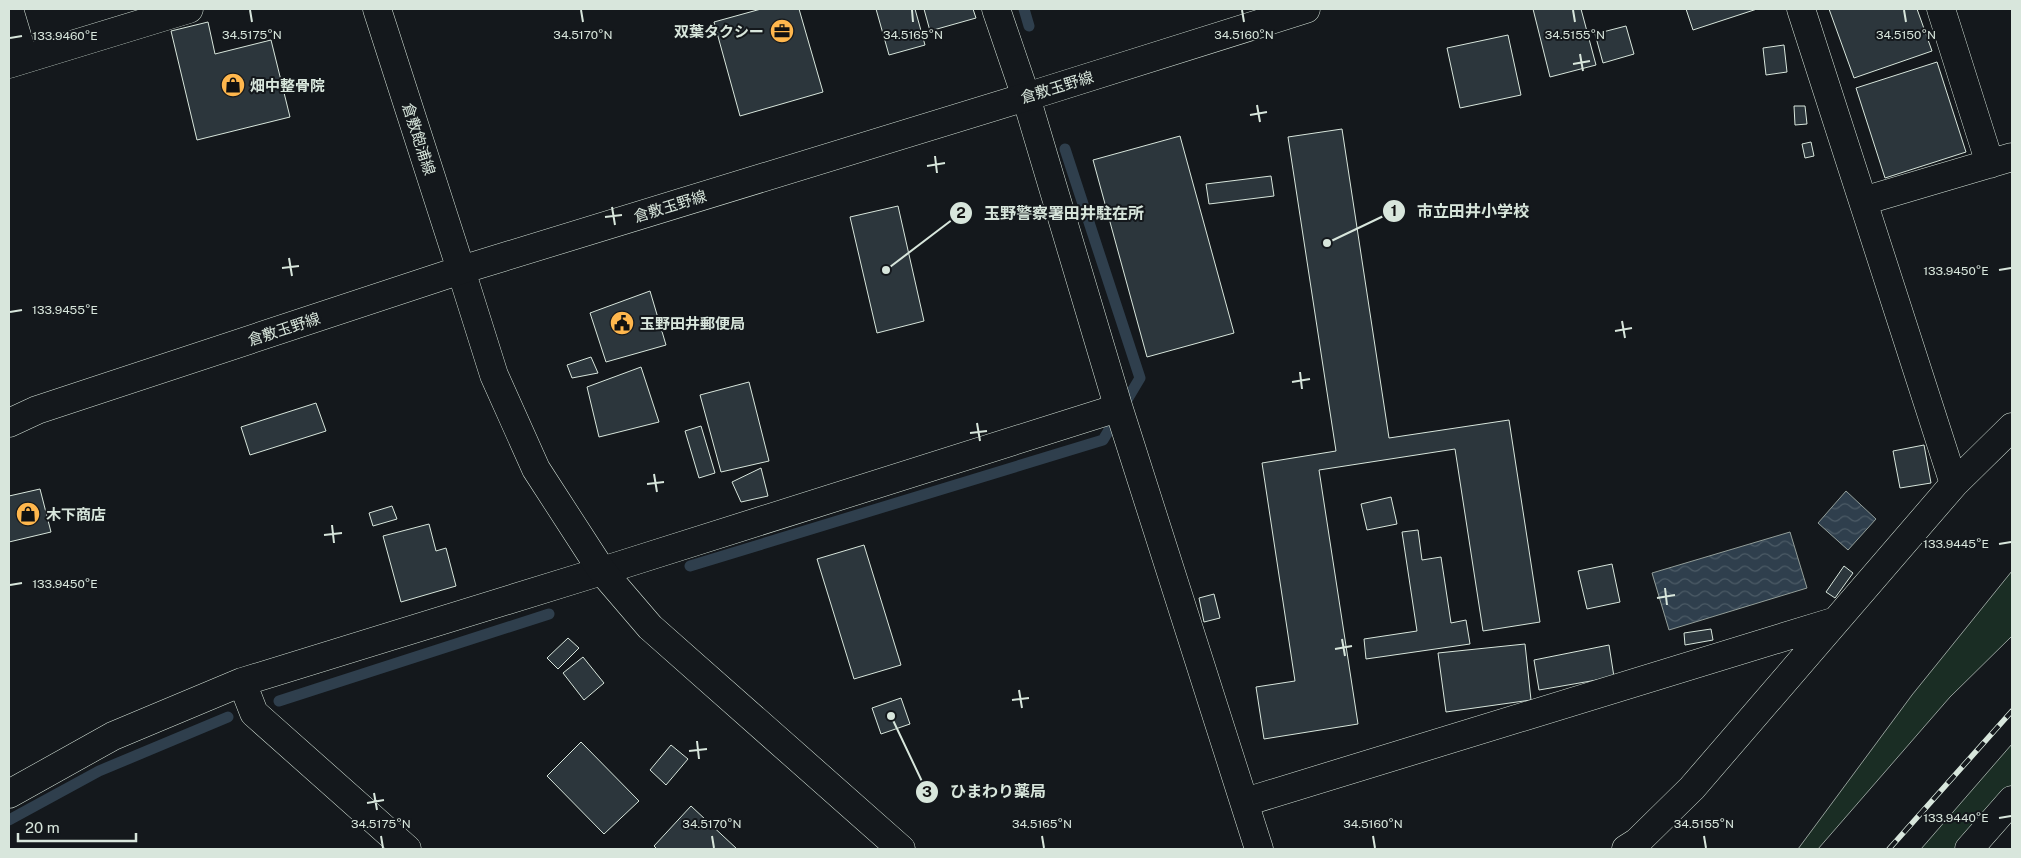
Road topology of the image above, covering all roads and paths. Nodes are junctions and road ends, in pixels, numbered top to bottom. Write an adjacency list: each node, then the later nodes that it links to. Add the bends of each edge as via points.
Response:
1 (9, 9): 8 (street)
2 (189, 9): 8 (street)
3 (377, 9): 12 (street, 倉敷飽浦線)
4 (996, 9): 9 (street)
5 (1306, 9): 9 (street, 倉敷玉野線)
6 (1802, 9): 11 (street)
7 (1941, 9): 10 (street)
8 (16, 61)
9 (1026, 97): 12 (street, 倉敷玉野線); 13 (street)
10 (2001, 160): 11 (street)
11 (1863, 201): 16 (street)
12 (461, 270): 14 (street, 倉敷玉野線, via 37,410); 17 (street, 倉敷飽浦線, via 494,375 536,468)
13 (1116, 410): 17 (street); 22 (street)
14 (9, 423)
15 (2012, 427): 16 (street)
16 (1954, 484): 18 (street)
17 (602, 571): 19 (street); 23 (street, 倉敷飽浦線, via 650,627)
18 (1836, 621): 22 (street); 26 (street, via 1692,788)
19 (242, 682): 20 (street, via 113,736); 24 (street, via 254,713)
20 (9, 794)
21 (2012, 800): 27 (street)
22 (1245, 802): 25 (street)
23 (887, 845)
24 (407, 849)
25 (1259, 849)
26 (1626, 849)
27 (1969, 849)

